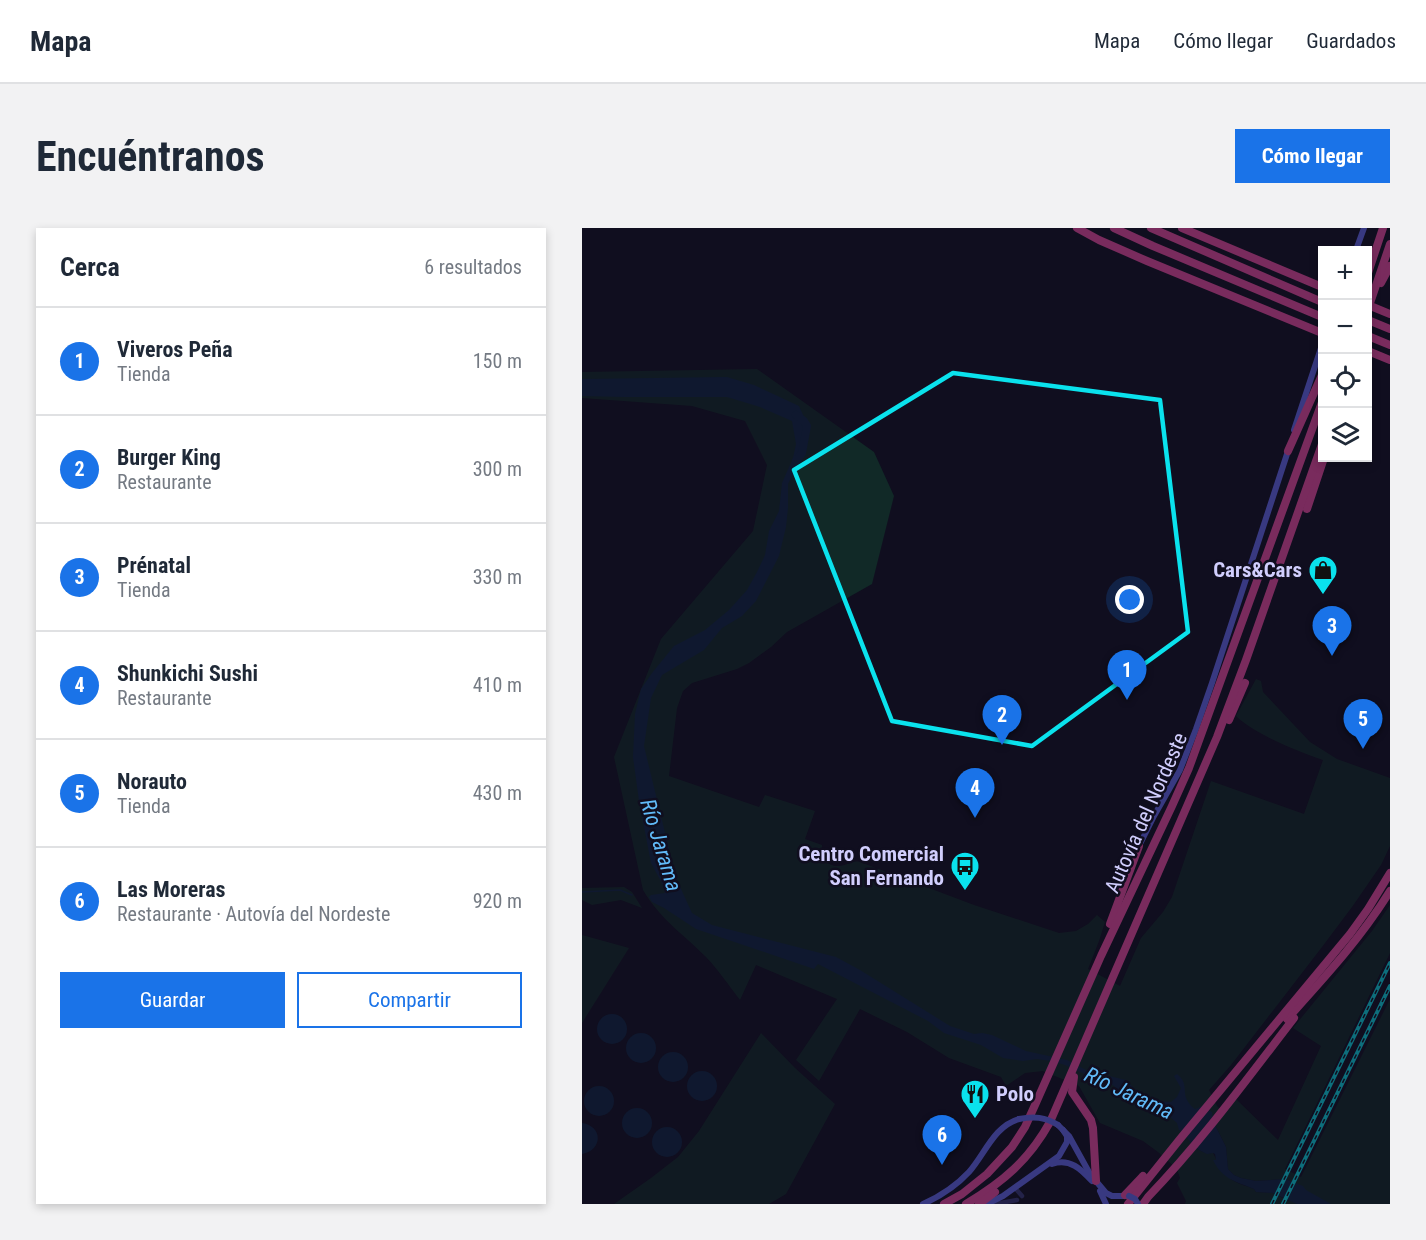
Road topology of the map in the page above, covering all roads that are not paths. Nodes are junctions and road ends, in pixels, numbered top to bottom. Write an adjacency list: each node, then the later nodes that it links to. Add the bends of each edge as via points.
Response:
1 (1077, 228): 20 (highway)
2 (1114, 228): 17 (highway)
3 (1151, 228): 12 (highway)
4 (1182, 228): 11 (highway)
5 (1364, 228): 8 (main road)
6 (1383, 228): 9 (highway)
7 (1390, 244): 13 (highway)
8 (1357, 246)
9 (1372, 260)
10 (1390, 266): 14 (highway)
11 (1318, 285)
12 (1318, 300)
13 (1371, 300)
14 (1372, 300)
15 (1372, 309): 16 (highway, bridge)
16 (1390, 314)
17 (1318, 315)
18 (1372, 322): 19 (highway)
19 (1390, 329)
20 (1318, 331)
21 (1372, 338): 22 (highway)
22 (1390, 345)
23 (1372, 353): 25 (highway)
24 (1320, 354): 28 (main road)
25 (1389, 360)
26 (1318, 386): 28 (highway)
27 (1321, 408): 37 (highway, Autovía del Nordeste, via 1189,768)
28 (1288, 451): 34 (main road, via 1196,729 1180,770)
29 (1318, 458): 33 (highway, Autovía del Nordeste)
30 (1323, 462): 31 (highway)
31 (1307, 509)
32 (1245, 683): 33 (highway, via 1226,725)
33 (1216, 737): 40 (highway, Autovía del Nordeste)
34 (1139, 846): 37 (highway)
35 (1390, 873): 39 (highway, via 1335,952)
36 (1390, 891): 38 (highway)
37 (1101, 956): 49 (highway, Autovía del Nordeste, via 1025,1127 1005,1156 978,1182)
38 (1332, 968): 39 (highway); 56 (highway, via 1192,1149)
39 (1232, 1077): 42 (highway)
40 (1069, 1087): 43 (highway); 45 (highway, via 1093,1128)
41 (1060, 1128): 44 (main road, via 1067,1136 1065,1147); 45 (main road); 48 (main road, bridge, via 1036,1117 1012,1121 1000,1130 959,1182)
42 (1180, 1139): 47 (highway); 55 (highway)
43 (1034, 1147): 50 (highway, via 1005,1178); 51 (highway, via 1019,1170)
44 (1043, 1167): 46 (main road); 54 (main road, via 1059,1162 1072,1164 1091,1180)
45 (1096, 1181): 47 (main road, via 1106,1193)
46 (1015, 1188): 52 (main road); 53 (street, via 1020,1198)
47 (1125, 1198): 54 (main road); 55 (main road, bridge, via 1135,1199)
48 (923, 1204)
49 (944, 1204)
50 (966, 1204)
51 (979, 1204)
52 (987, 1204)
53 (995, 1204)
54 (1108, 1204)
55 (1137, 1204)
56 (1143, 1204)

